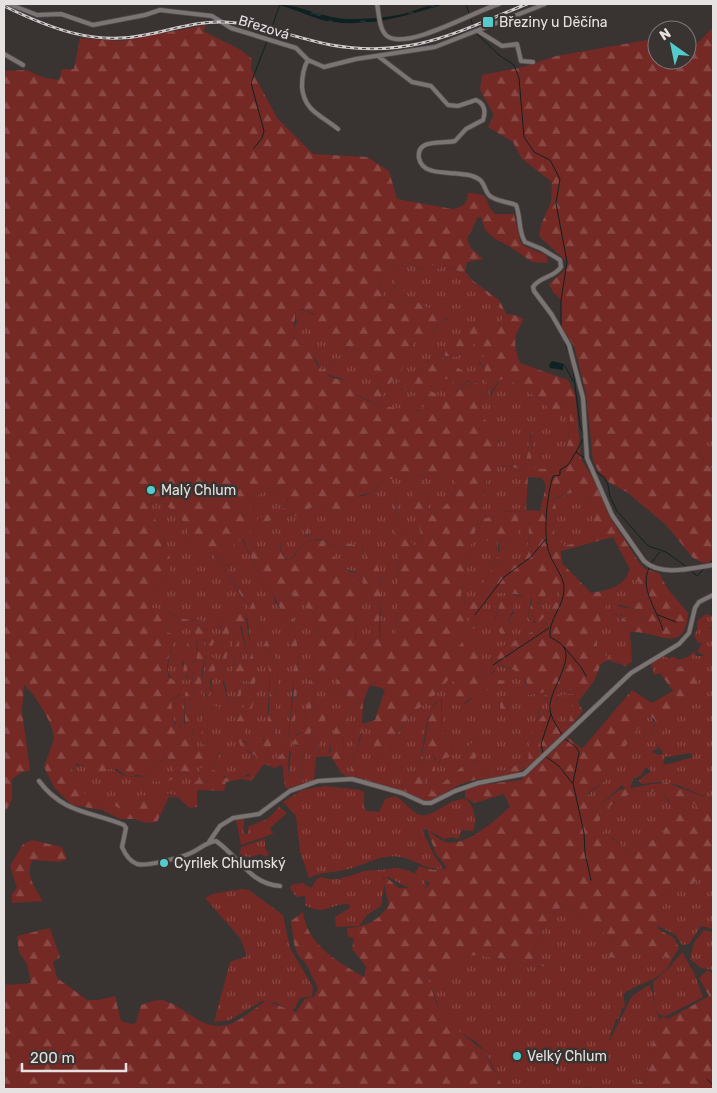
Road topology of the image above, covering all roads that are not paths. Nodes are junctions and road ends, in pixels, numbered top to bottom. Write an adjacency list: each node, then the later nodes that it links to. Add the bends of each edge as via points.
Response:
1 (9, 4): 10 (street, Březová, via 37,15 61,14 93,25 160,10 212,16 231,28 296,48)
2 (378, 4): 3 (street, via 382,28 387,36 399,39 436,32)
3 (500, 4)
4 (545, 4): 6 (street)
5 (524, 5): 6 (street)
6 (526, 10): 7 (street)
7 (478, 31): 9 (street, via 435,47); 11 (street, via 502,46 517,44 521,61)
8 (4, 54): 12 (street)
9 (378, 56): 10 (street, via 330,67 318,66); 14 (street, via 412,82 431,86 448,106 476,100 484,107 483,120 466,129 455,142 423,146 420,162 431,172 456,172 480,180 492,198 516,205 525,242 560,260 558,272 540,279 533,287 536,297 549,310 569,346 583,398 588,458 612,515 644,562 651,567 674,570)
10 (308, 60): 13 (street, via 303,74 304,100 314,112)
11 (533, 62)
12 (24, 64)
13 (338, 129)
14 (713, 565)
15 (713, 594): 17 (street, via 695,608 688,633 680,644 630,673 524,774 472,784 431,803 352,779 318,781 290,791 259,814 233,818)
16 (39, 781): 19 (street, via 63,805 124,825 122,846 129,859 137,864 180,857)
17 (213, 834): 18 (street); 19 (street)
18 (216, 841): 19 (street); 20 (street, via 227,848 254,878)
19 (209, 842)
20 (280, 886)

